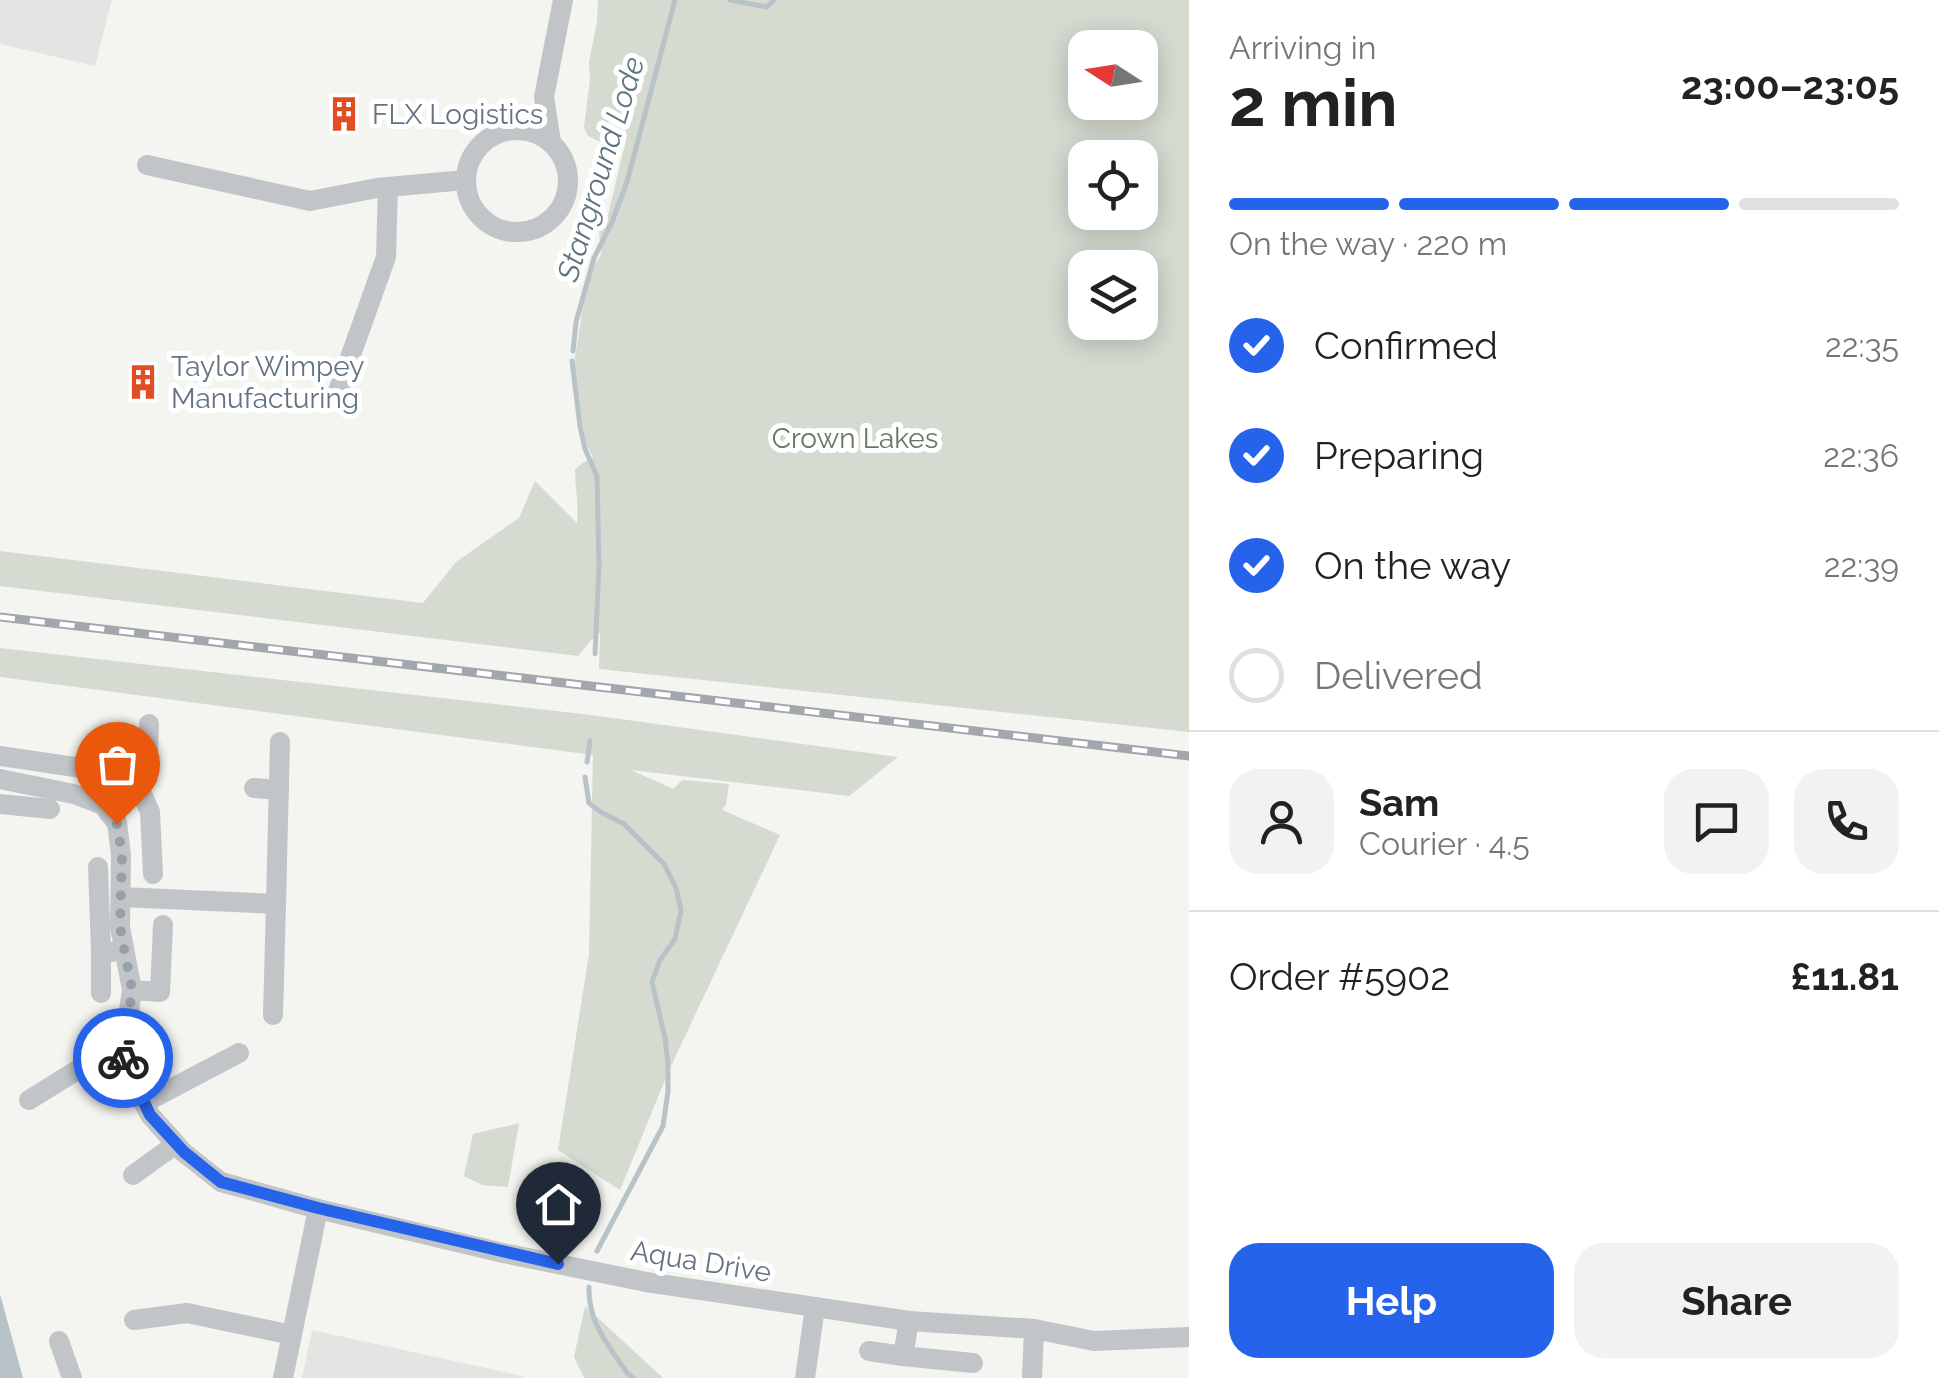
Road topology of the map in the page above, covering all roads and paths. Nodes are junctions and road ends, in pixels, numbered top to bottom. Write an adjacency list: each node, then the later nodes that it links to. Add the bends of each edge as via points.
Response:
1 (563, 0): 2 (street)
2 (544, 97): 3 (street); 4 (street)
3 (515, 130): 4 (street); 6 (street, via 490,137 472,156)
4 (551, 142): 6 (street, via 566,164 569,189 558,213 538,229 513,234 488,225 471,206)
5 (147, 165): 7 (street, via 310,202)
6 (466, 180): 7 (street)
7 (388, 187): 8 (street, via 386,257)
8 (337, 394)
9 (149, 724): 13 (street, via 146,779)
10 (280, 742): 15 (street)
11 (0, 756): 13 (street, via 114,774)
12 (0, 779): 18 (street, via 74,794)
13 (138, 785): 18 (street); 20 (street, via 150,812)
14 (254, 788): 15 (street)
15 (279, 790): 22 (street)
16 (0, 804): 17 (street)
17 (50, 810)
18 (108, 812): 21 (street, via 122,855)
19 (98, 868): 24 (street)
20 (153, 874)
21 (120, 896): 22 (street); 25 (street)
22 (276, 904): 28 (street)
23 (163, 925): 26 (street, via 159,1002)
24 (101, 951): 25 (street); 27 (street)
25 (124, 952): 26 (street)
26 (132, 990): 29 (street)
27 (101, 994)
28 (273, 1015)
29 (121, 1043): 31 (street); 32 (street, Aqua Drive)
30 (239, 1053): 32 (street)
31 (29, 1100)
32 (144, 1103): 33 (street, Aqua Drive)
33 (176, 1144): 34 (street); 35 (street, Aqua Drive, via 221,1182)
34 (133, 1175)
35 (318, 1208): 36 (street, Aqua Drive, via 646,1282); 40 (street)
36 (815, 1306): 38 (street, Aqua Drive); 48 (street)
37 (134, 1320): 40 (street, via 187,1313)
38 (910, 1321): 39 (street, Aqua Drive); 44 (street)
39 (1034, 1329): 41 (street, Aqua Drive, via 1094,1341); 49 (street)
40 (292, 1335): 47 (street)
41 (1189, 1337)
42 (59, 1341): 46 (street)
43 (869, 1352): 44 (street)
44 (904, 1356): 45 (street)
45 (972, 1364)
46 (72, 1378)
47 (283, 1378)
48 (806, 1378)
49 (1032, 1378)

